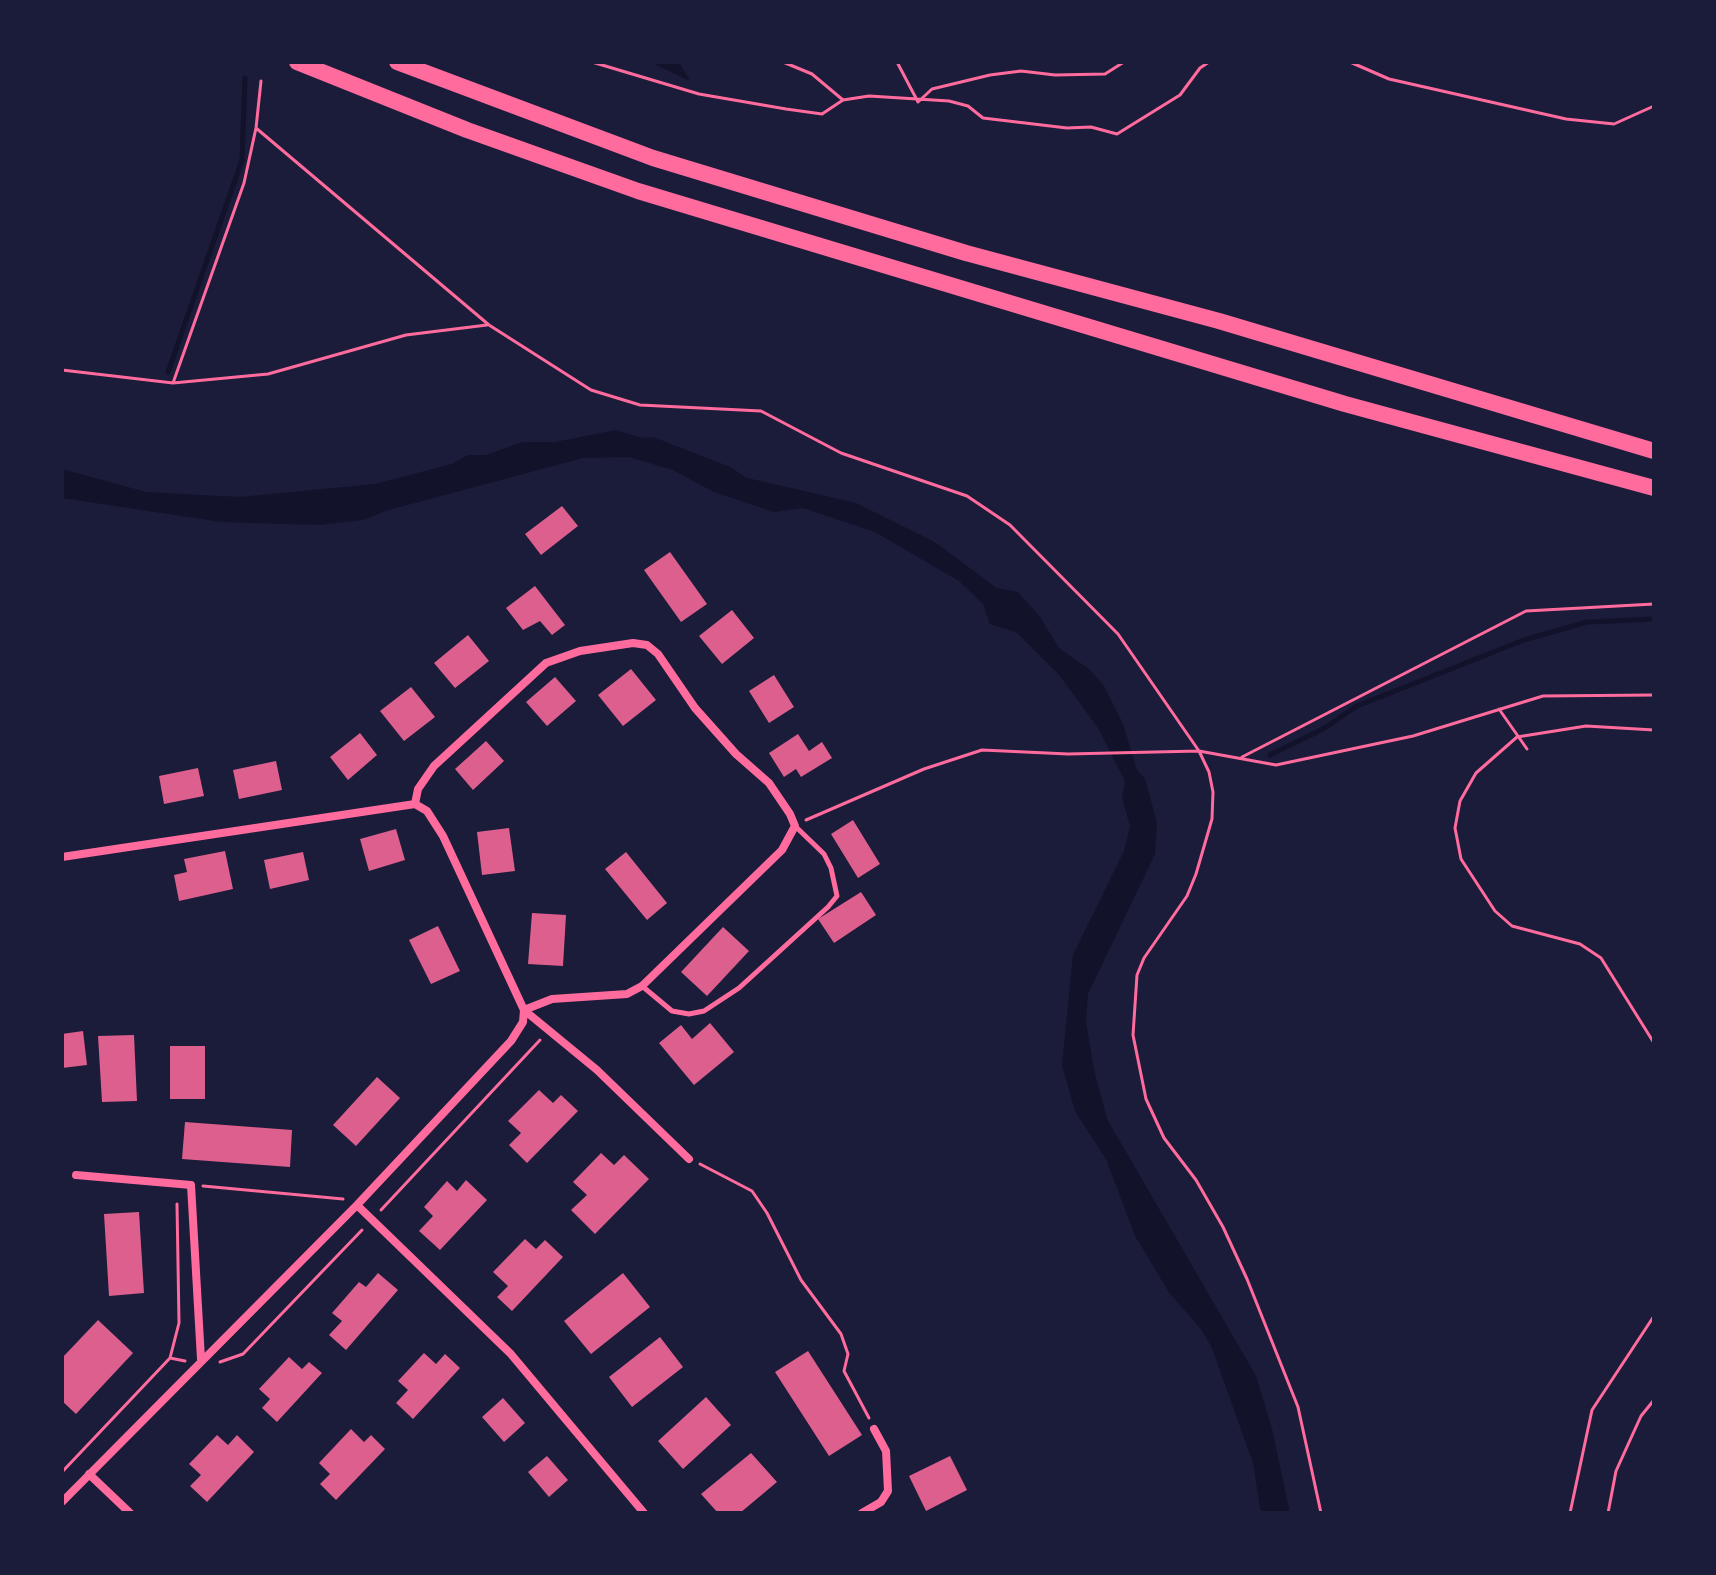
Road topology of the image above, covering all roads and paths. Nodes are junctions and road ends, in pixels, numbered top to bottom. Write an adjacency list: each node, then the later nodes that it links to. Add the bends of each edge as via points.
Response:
1 (297, 62): 18 (highway, via 653,196 1345,404)
2 (397, 62): 17 (highway, via 668,162)
3 (592, 62): 10 (path, via 699,94 786,109 822,114)
4 (783, 62): 10 (path, via 812,74)
5 (897, 62): 11 (path)
6 (1124, 62): 11 (path, via 1105,74 990,75 932,89)
7 (1209, 62): 11 (path, via 1180,95 1117,134 983,118 968,106 949,101)
8 (1350, 62): 12 (path, via 1389,79 1566,119 1614,124)
9 (261, 81): 13 (path)
10 (843, 100): 11 (path, via 869,96)
11 (918, 102)
12 (1654, 106)
13 (256, 128): 14 (path); 16 (path, via 244,183)
14 (489, 325): 16 (path, via 406,335 268,374); 25 (path, via 591,390 640,405 761,411 841,453 967,496 1010,525 1118,634)
15 (62, 370): 16 (path)
16 (173, 383)
17 (1654, 451)
18 (1654, 488)
19 (1654, 604): 26 (path, via 1526,611)
20 (1654, 695): 21 (path, via 1543,696)
21 (1499, 709): 23 (path); 26 (path, via 1413,736 1276,765)
22 (1654, 730): 23 (path, via 1576,726)
23 (1517, 737): 24 (path); 32 (path, via 1476,773 1460,801 1455,828 1461,859 1483,897 1512,926 1580,944 1601,958)
24 (1527, 749)
25 (1199, 751): 26 (path); 28 (path, via 999,750 961,755); 51 (path, via 1209,772 1212,819 1187,896 1137,975 1133,1035 1152,1118 1223,1227 1291,1388)
26 (1239, 759)
27 (415, 804): 28 (street, via 418,789 434,766 546,663 570,653 633,643 658,654 695,708 769,783); 29 (street); 31 (street, via 427,811 443,836)
28 (795, 826): 30 (street, via 782,850); 30 (lane, via 831,868 837,896 828,907 739,988 704,1011 672,1011)
29 (62, 857)
30 (642, 986): 31 (street, via 627,994 552,999)
31 (524, 1010): 33 (street, via 597,1070); 35 (street, via 511,1041)
32 (1654, 1043)
33 (689, 1159): 45 (path, via 752,1191 760,1202 801,1280 841,1334 848,1354 844,1371)
34 (76, 1175): 36 (street)
35 (379, 1180): 38 (path); 40 (street)
36 (177, 1183): 37 (street); 42 (path, via 179,1323)
37 (191, 1185): 39 (path); 43 (street)
38 (395, 1194)
39 (348, 1197)
40 (357, 1205): 43 (street); 49 (street, via 510,1353)
41 (1654, 1316): 52 (path, via 1592,1410)
42 (170, 1358)
43 (201, 1359): 46 (street)
44 (1654, 1400): 53 (path, via 1625,1448)
45 (874, 1429): 50 (street, via 886,1451 888,1491)
46 (89, 1474): 47 (street); 48 (street)
47 (62, 1502)
48 (130, 1513)
49 (644, 1513)
50 (862, 1513)
51 (1321, 1513)
52 (1570, 1513)
53 (1608, 1513)

